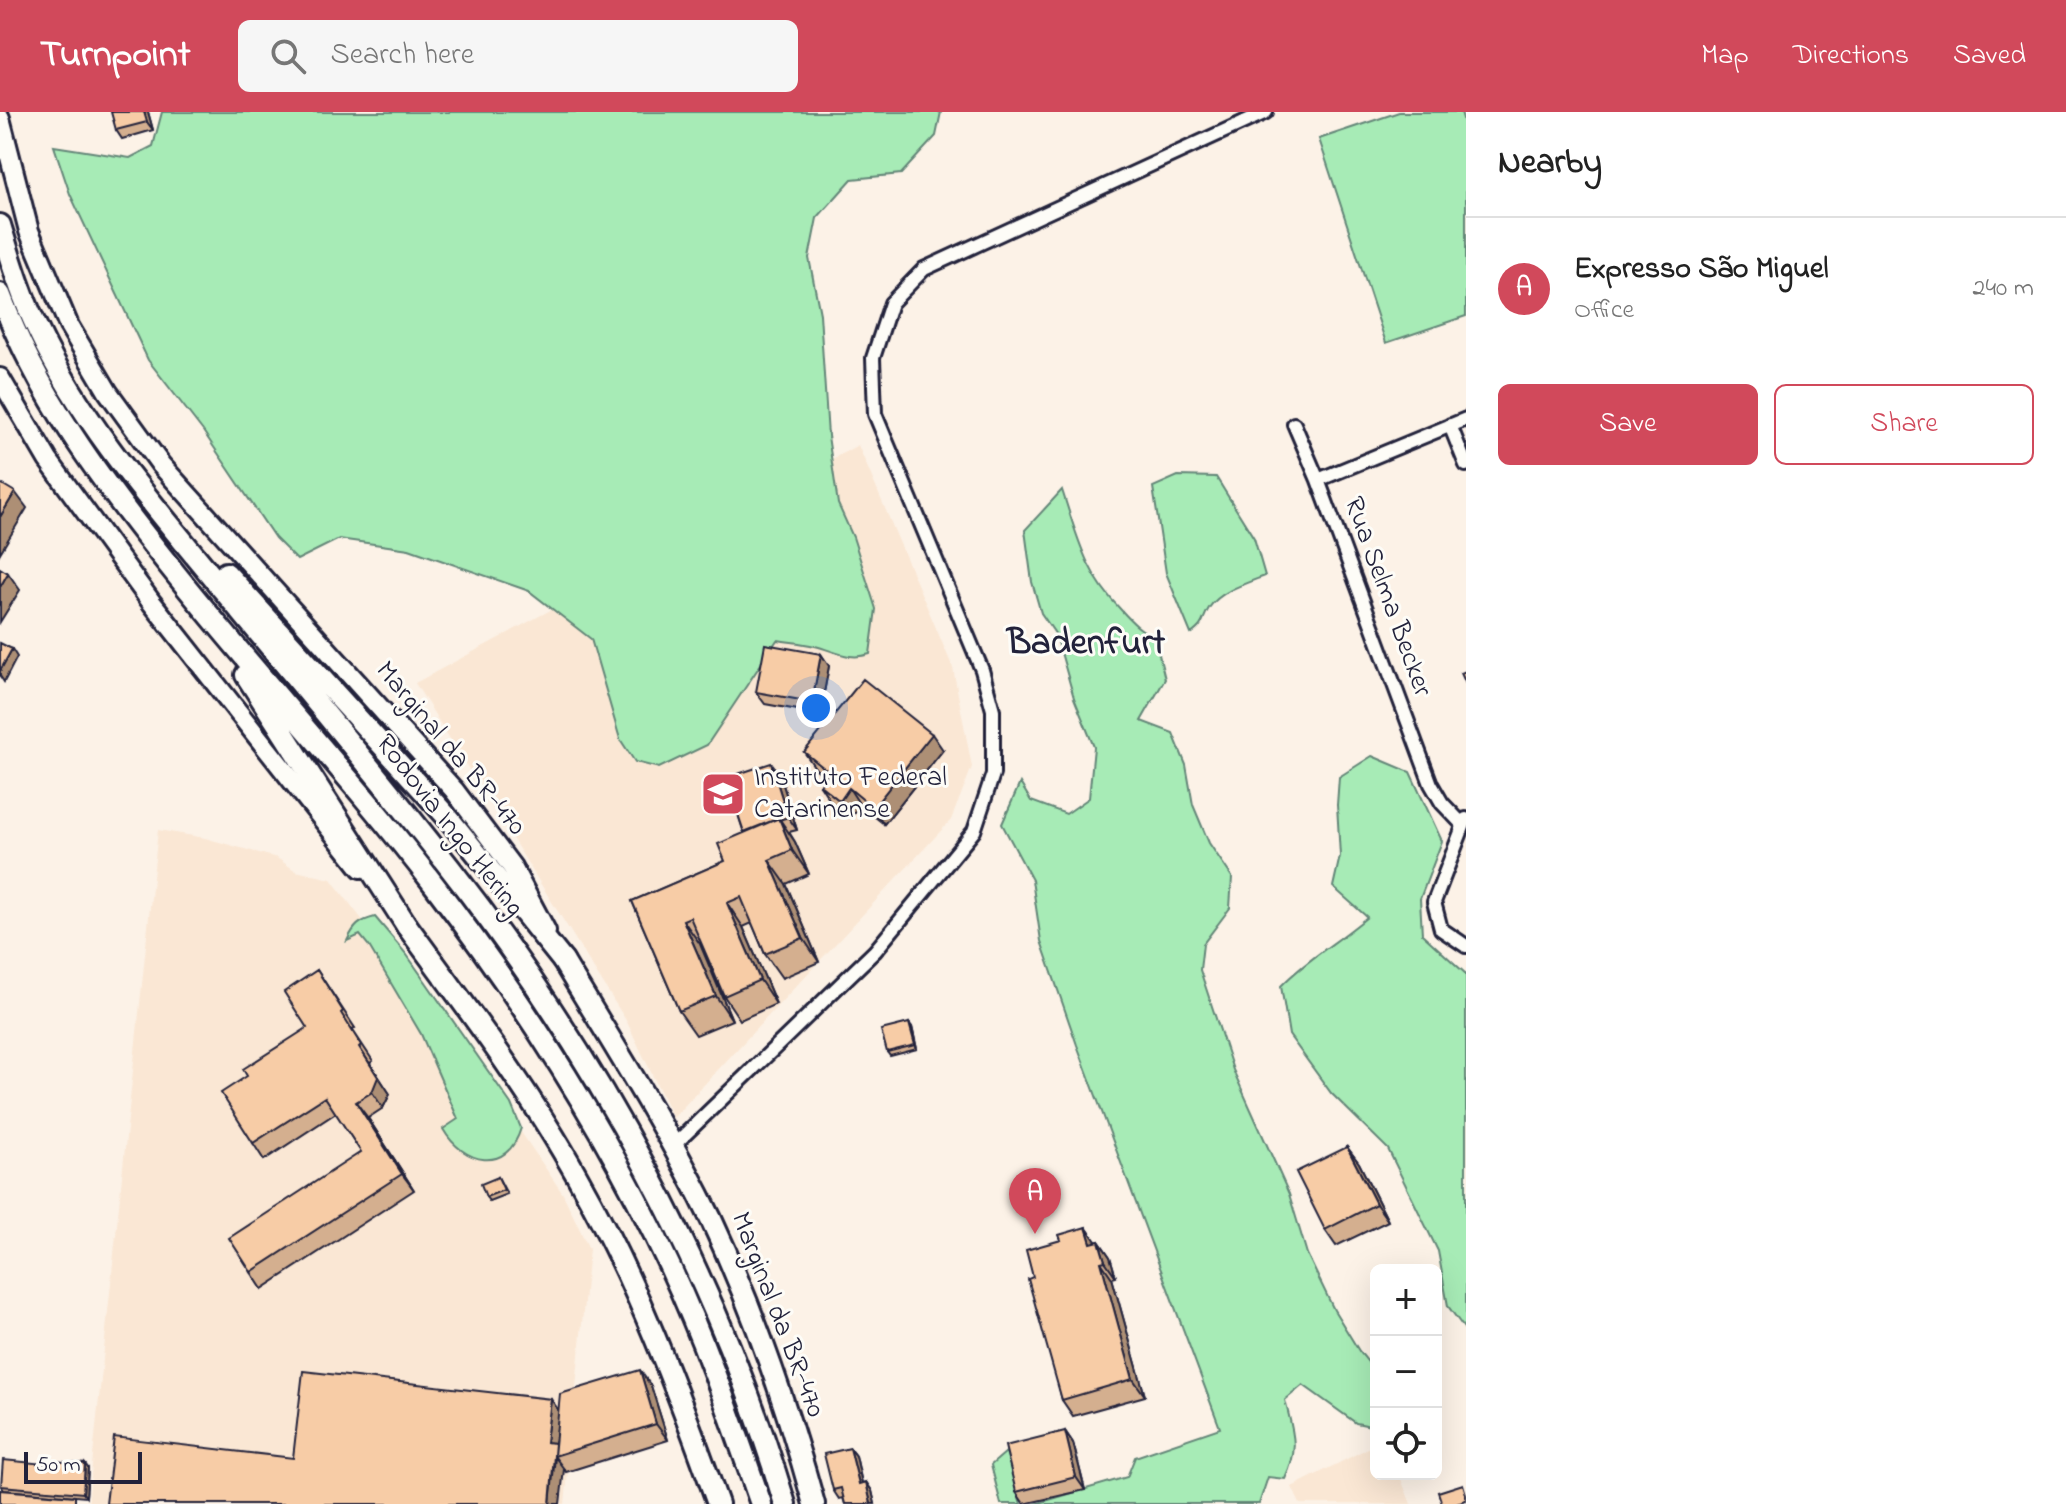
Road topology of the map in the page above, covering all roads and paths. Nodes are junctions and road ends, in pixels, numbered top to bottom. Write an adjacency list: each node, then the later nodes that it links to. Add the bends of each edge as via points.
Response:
1 (1266, 112): 17 (street, via 924,269 891,303 873,358 875,414 982,670 993,710 993,774 974,831 875,951)
2 (0, 118): 16 (main road, Marginal da BR-470, via 29,231 69,326 108,392 161,465 454,790 512,867)
3 (0, 225): 11 (main road, Rodovia Ingo Hering, via 38,331 57,366)
4 (0, 294): 12 (main road, Rodovia Ingo Hering, via 36,377 77,445)
5 (2, 388): 14 (main road, via 152,603)
6 (1466, 419): 8 (street)
7 (1294, 424): 10 (street, Rua Selma Becker)
8 (1450, 425): 9 (street); 10 (street)
9 (1466, 465)
10 (1318, 480): 13 (street, Rua Selma Becker, via 1431,784 1442,803)
11 (161, 514): 16 (main road, via 211,556 449,819); 20 (main road, Rodovia Ingo Hering, via 452,870 569,1037 692,1258)
12 (200, 605): 14 (main road); 19 (main road, Rodovia Ingo Hering, via 433,884 516,994 605,1139 670,1267)
13 (1465, 822): 15 (street, via 1434,902 1441,929)
14 (407, 926): 18 (main road, via 504,1060 577,1176 627,1272)
15 (1466, 946)
16 (563, 961): 17 (main road, Marginal da BR-470)
17 (672, 1147): 21 (main road, Marginal da BR-470, via 745,1296)
18 (718, 1504)
19 (761, 1504)
20 (785, 1504)
21 (814, 1504)

